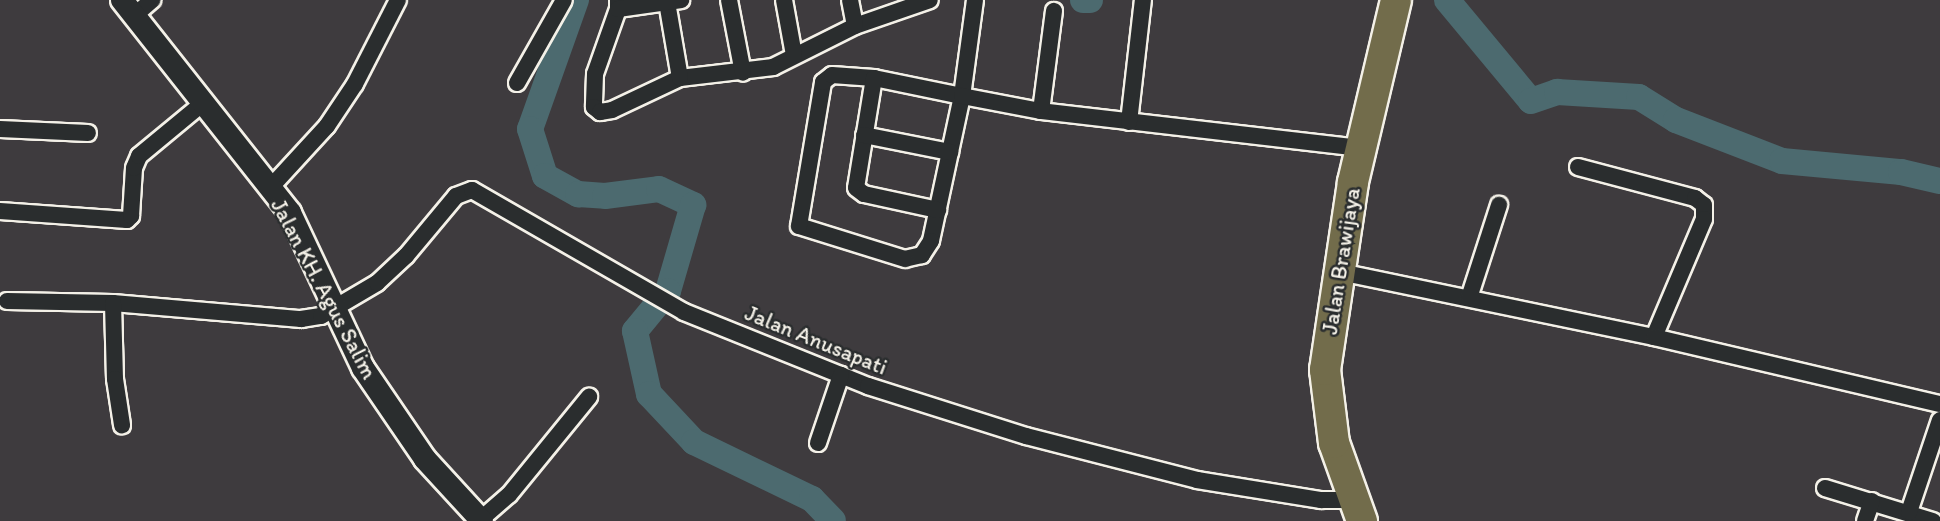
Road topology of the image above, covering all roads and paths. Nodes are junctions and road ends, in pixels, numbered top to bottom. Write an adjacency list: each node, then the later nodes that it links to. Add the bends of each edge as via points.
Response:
1 (152, 0): 15 (street)
2 (398, 0): 33 (street, via 355,84 327,126)
3 (564, 0): 22 (street)
4 (729, 0): 19 (street)
5 (784, 0): 18 (street)
6 (850, 0): 17 (street)
7 (930, 0): 13 (street)
8 (975, 0): 23 (street)
9 (1143, 0): 26 (street)
10 (1396, 0): 30 (highway, Jalan Brawijaya)
11 (1411, 0): 37 (highway, Jalan Brawijaya)
12 (674, 1): 14 (street); 20 (street)
13 (912, 4): 17 (street)
14 (618, 5): 20 (street, via 595,74 596,110 612,110)
15 (128, 8): 24 (street, Jalan KH. Agus Salim)
16 (1054, 11): 25 (street)
17 (855, 26): 18 (street)
18 (794, 55): 19 (street, via 773,67)
19 (743, 73): 20 (street)
20 (680, 78)
21 (874, 78): 23 (street); 29 (street); 35 (street, via 832,75 823,82 797,224 834,238 915,258 931,241)
22 (517, 83)
23 (962, 96): 25 (street); 31 (street)
24 (203, 103): 33 (street, Jalan KH. Agus Salim); 36 (street, via 139,156 134,168 131,216 126,220)
25 (1041, 111): 26 (street)
26 (1129, 122): 30 (street)
27 (0, 129): 28 (street)
28 (88, 133)
29 (864, 135): 31 (street); 35 (street, via 855,183 858,191)
30 (1361, 148): 37 (highway, Jalan Brawijaya)
31 (950, 152): 35 (street)
32 (1578, 167): 42 (street, via 1695,198 1704,205 1704,219)
33 (270, 188): 41 (street, Jalan KH. Agus Salim, via 302,237)
34 (1499, 205): 38 (street)
35 (938, 210)
36 (0, 211)
37 (1348, 273): 38 (street); 51 (highway, Jalan Brawijaya, via 1342,401)
38 (1469, 298): 42 (street)
39 (7, 301): 40 (street)
40 (113, 303): 41 (street, via 301,319); 47 (street, via 115,379)
41 (333, 312): 43 (street, Jalan Anusapati, via 393,270 465,190 484,196 684,312); 53 (street, Jalan KH. Agus Salim, via 396,420 425,459)
42 (1654, 337): 45 (street)
43 (841, 375): 48 (street); 51 (street, Jalan Anusapati, via 1026,436 1197,480)
44 (589, 397): 53 (street, via 530,472)
45 (1940, 404)
46 (1940, 420): 52 (street)
47 (122, 425)
48 (818, 443)
49 (1825, 488): 50 (street)
50 (1872, 501): 52 (street); 54 (street)
51 (1366, 510)
52 (1909, 512): 55 (street)
53 (481, 520)
54 (1865, 521)
55 (1933, 521)

